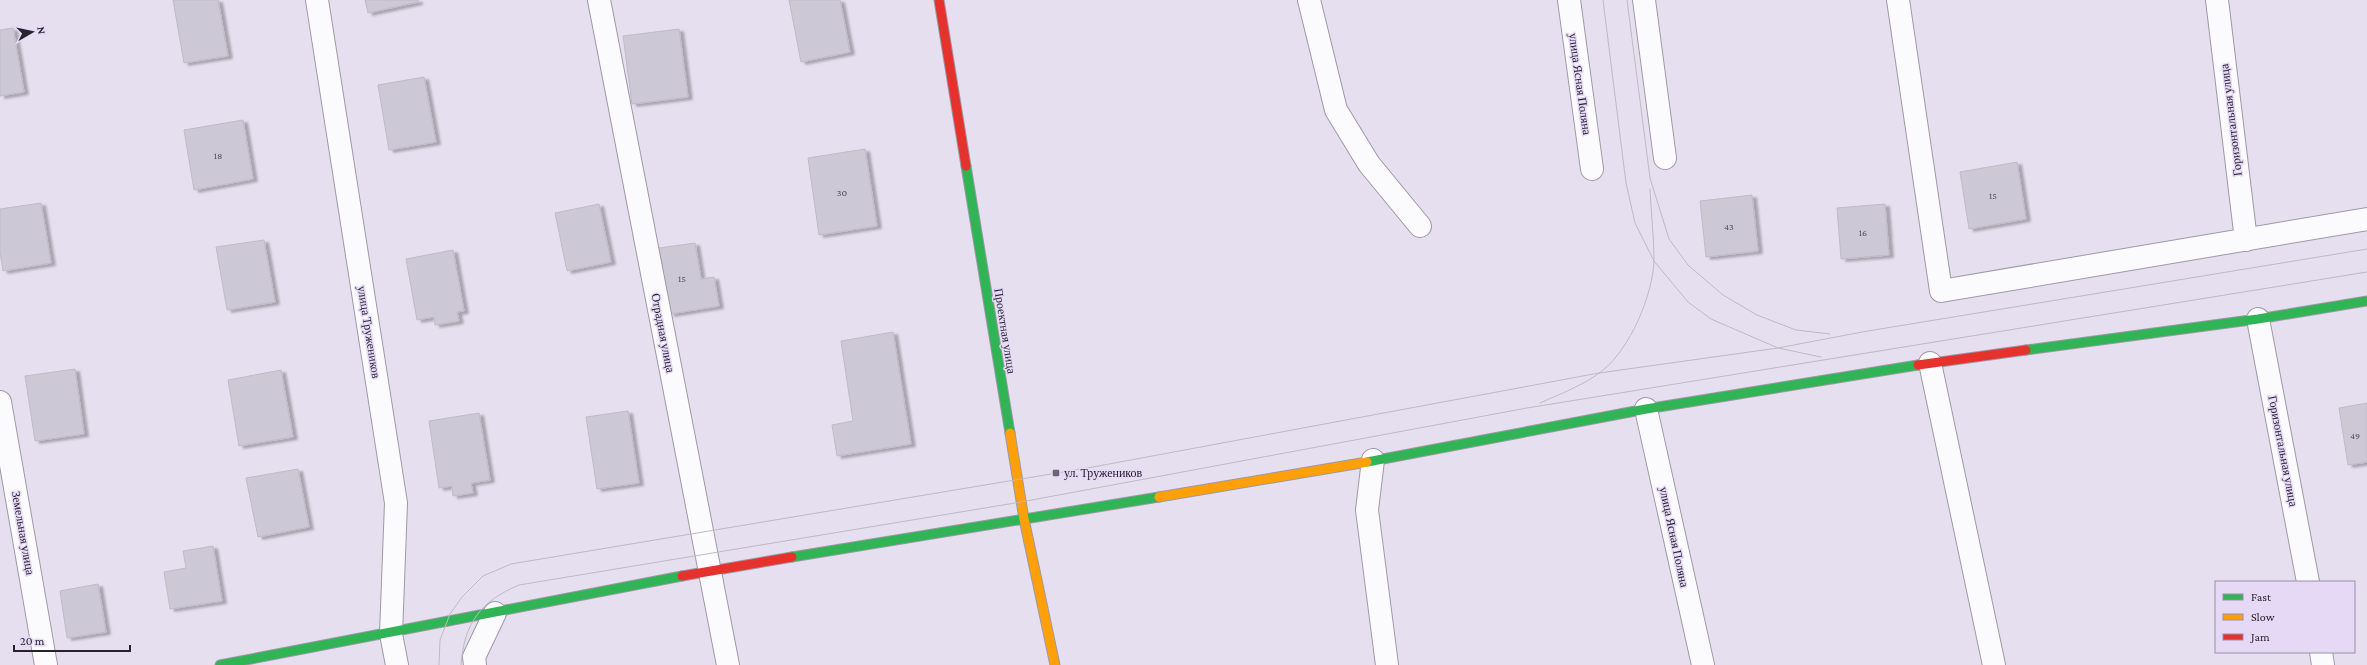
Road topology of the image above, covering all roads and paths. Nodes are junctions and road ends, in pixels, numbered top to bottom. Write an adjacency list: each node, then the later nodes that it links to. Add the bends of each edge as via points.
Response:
1 (317, 0): 24 (street, улица Тружеников, via 396,503)
2 (599, 0): 21 (street, Отрадная улица)
3 (938, 0): 20 (street, Проектная улица)
4 (1309, 0): 12 (street, via 1336,110 1370,164)
5 (1569, 0): 10 (street, улица Ясная Поляна)
6 (1644, 0): 9 (street)
7 (1898, 0): 13 (street, via 1941,291)
8 (2217, 0): 13 (street, Горизонтальная улица)
9 (1665, 158)
10 (1592, 169)
11 (2367, 219): 13 (street)
12 (1420, 226)
13 (2246, 240)
14 (2367, 301): 15 (street)
15 (2258, 319): 16 (street); 22 (street, Горизонтальная улица)
16 (1930, 363): 18 (street); 34 (street)
17 (0, 402): 26 (street, Земельная улица)
18 (1646, 409): 19 (street); 33 (street, улица Ясная Поляна)
19 (1373, 460): 20 (street); 32 (street, via 1367,510)
20 (1024, 519): 21 (street); 31 (street, Проектная улица)
21 (709, 571): 23 (street); 30 (street, Отрадная улица)
22 (2308, 581)
23 (495, 612): 24 (street); 29 (street, via 474,657)
24 (391, 634): 27 (street); 28 (street, улица Тружеников)
25 (2321, 653): 35 (street)
26 (46, 665)
27 (220, 665)
28 (397, 665)
29 (475, 665)
30 (728, 665)
31 (1055, 665)
32 (1388, 665)
33 (1702, 665)
34 (1994, 665)
35 (2323, 665)

